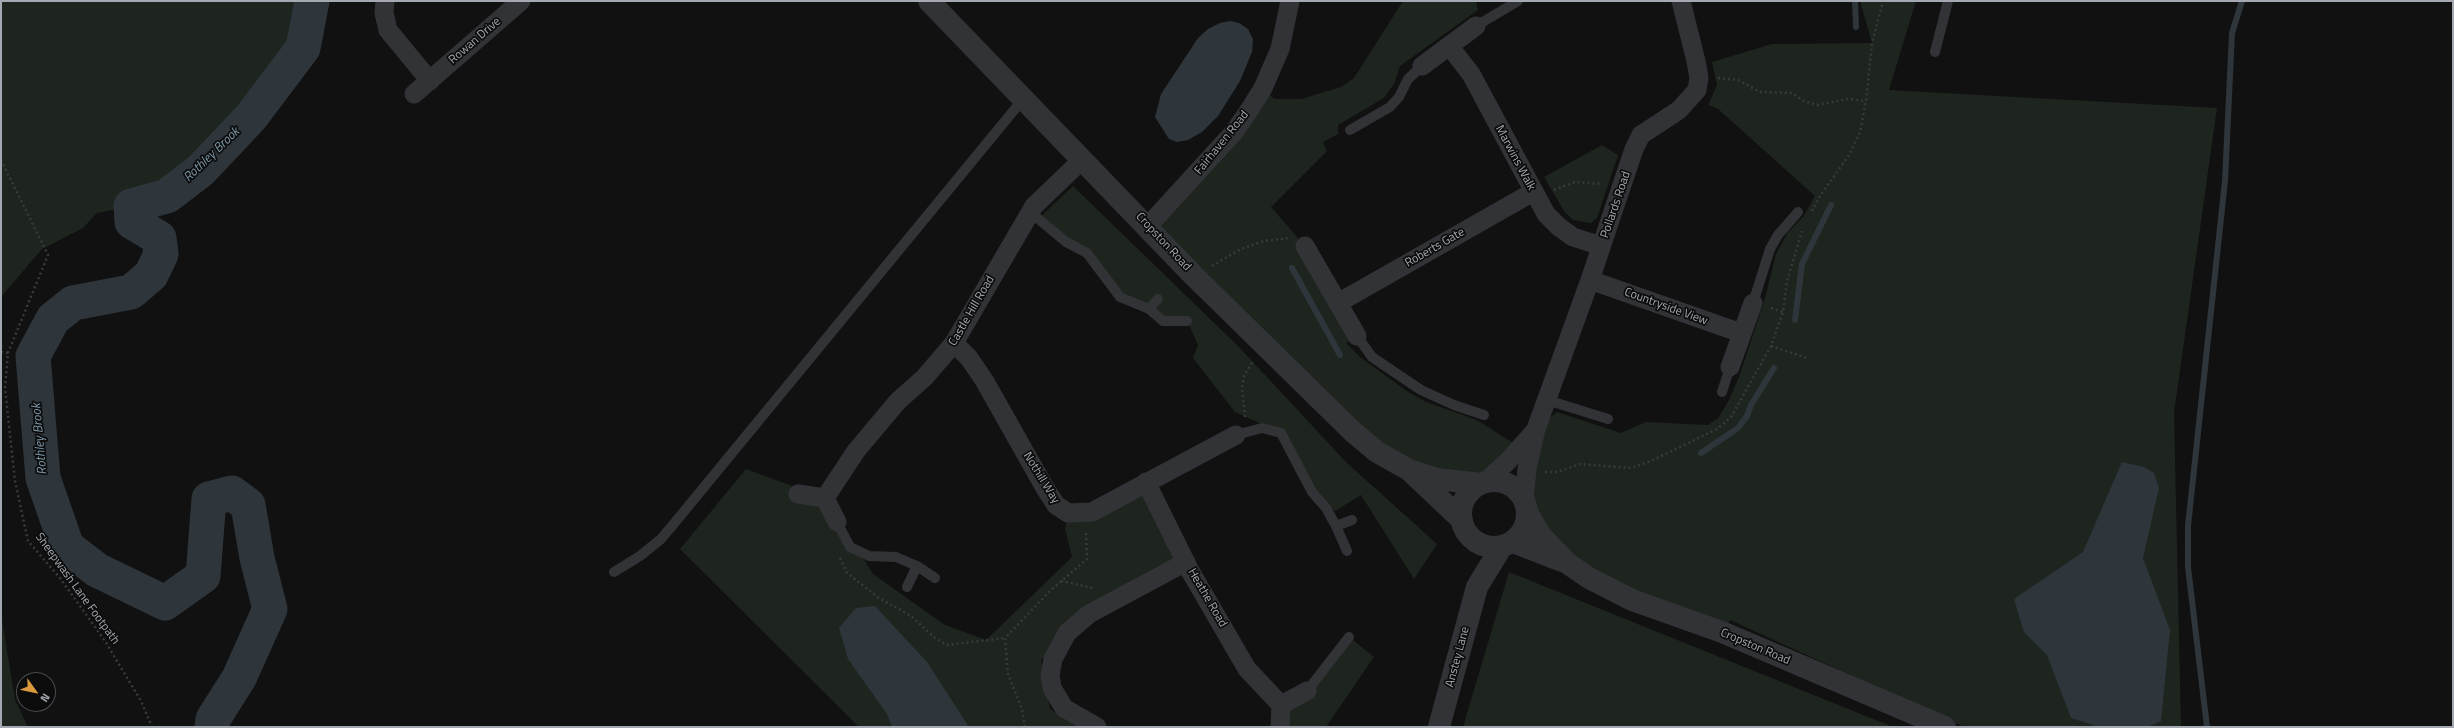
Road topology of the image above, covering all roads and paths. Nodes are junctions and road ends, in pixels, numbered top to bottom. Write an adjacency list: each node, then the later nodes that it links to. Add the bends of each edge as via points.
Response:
1 (385, 1): 13 (street, via 384,13 388,30)
2 (521, 1): 13 (street, Rowan Drive)
3 (929, 1): 15 (street, Cropston Road)
4 (1290, 1): 24 (street, Fairhaven Road, via 1280,49 1263,88 1250,109 1234,132)
5 (1518, 1): 8 (lane)
6 (1681, 1): 12 (street)
7 (1948, 1): 10 (lane)
8 (1476, 26): 9 (street)
9 (1450, 47): 11 (street); 21 (street, Marwins Walk, via 1471,74)
10 (1935, 52)
11 (1422, 66): 17 (lane, via 1408,79 1399,97 1390,107)
12 (1699, 78): 16 (path, via 1738,80 1760,92 1792,93 1804,101 1817,105 1848,99); 20 (street, Pollards Road, via 1697,90 1690,101 1642,135 1634,149)
13 (430, 81): 14 (street, Rowan Drive)
14 (414, 94)
15 (1024, 98): 18 (street, Cropston Road); 65 (lane, via 661,539)
16 (1866, 101)
17 (1350, 130)
18 (1083, 159): 22 (street, Castle Hill Road); 24 (street, Cropston Road)
19 (1, 160): 40 (path, Sheepwash Lane Footpath, via 48,255)
20 (1621, 190): 21 (path, via 1591,182 1574,182); 26 (street, Pollards Road)
21 (1536, 196): 26 (street, Marwins Walk, via 1546,214 1559,228 1574,237); 30 (street, Roberts Gate)
22 (1030, 212): 32 (lane, via 1066,242 1087,253 1120,297); 36 (street, Castle Hill Road)
23 (1798, 212): 31 (lane, via 1778,235 1770,249)
24 (1148, 226): 27 (street, Cropston Road)
25 (1305, 246): 27 (path, via 1287,237 1264,241 1242,249); 30 (street)
26 (1601, 246): 28 (street, Pollards Road)
27 (1194, 276): 37 (street, Cropston Road)
28 (1590, 280): 34 (street, Countryside View); 44 (street, Pollards Road)
29 (1158, 299): 32 (lane)
30 (1338, 303): 35 (street)
31 (1753, 303): 34 (street)
32 (1149, 309): 33 (lane, via 1163,321)
33 (1187, 321)
34 (1741, 333): 42 (street)
35 (1357, 336): 45 (lane, via 1372,357 1421,390)
36 (954, 343): 53 (street, Castle Hill Road, via 925,377 898,401 856,451); 55 (street, Nothill Way, via 969,358 984,380 1056,505 1068,513)
37 (1267, 346): 48 (path, via 1248,366 1244,376 1242,388 1245,416); 49 (street, Cropston Road, via 1352,431 1377,452)
38 (1771, 346): 41 (path)
39 (1, 352): 40 (path)
40 (8, 353): 72 (path, Sheepwash Lane Footpath, via 5,388 15,481 28,541 60,578 105,641 141,700)
41 (1807, 358)
42 (1730, 367): 43 (lane)
43 (1722, 392)
44 (1547, 400): 46 (lane); 47 (street, Pollards Road)
45 (1484, 415)
46 (1608, 419)
47 (1536, 430): 51 (street, Pollards Road, via 1508,461); 54 (street, Pollards Road, via 1527,469)
48 (1236, 435): 50 (street); 58 (lane, via 1262,428 1281,433 1312,492 1326,508)
49 (1408, 470): 51 (street, Cropston Road, via 1437,479); 59 (street, Cropston Road)
50 (1146, 482): 55 (street, via 1092,512); 62 (street, Heathe Road)
51 (1483, 483): 54 (street, Cropston Road, via 1496,481 1508,484 1517,490); 59 (street, via 1465,498 1462,508)
52 (798, 494): 53 (street)
53 (825, 498): 57 (street)
54 (1526, 506): 60 (street, via 1521,534); 63 (street, Cropston Road, via 1541,536)
55 (1082, 514): 73 (path, via 1087,533 1087,559 1051,590 1005,638 1008,674 1022,709)
56 (1352, 520): 58 (lane)
57 (837, 522): 64 (lane, via 850,547 869,556 896,557)
58 (1336, 526): 61 (lane)
59 (1466, 528): 60 (street, Cropston Road, via 1480,544 1491,547); 68 (street, Anstey Lane)
60 (1508, 544): 63 (street, Cropston Road); 68 (street, Anstey Lane)
61 (1348, 551)
62 (1186, 562): 71 (street, Heathe Road, via 1247,669); 74 (street, via 1089,614 1067,634 1053,659 1050,675 1052,688 1064,708)
63 (1567, 563): 77 (street, Cropston Road, via 1589,578 1632,600 1722,632)
64 (917, 566): 66 (lane); 67 (lane)
65 (614, 572)
66 (935, 578)
67 (907, 587)
68 (1477, 587): 76 (street, Anstey Lane)
69 (1349, 637): 70 (lane)
70 (1307, 691): 71 (street)
71 (1281, 706): 75 (street)
72 (152, 727)
73 (1025, 727)
74 (1097, 727)
75 (1280, 727)
76 (1439, 727)
77 (1945, 727)

